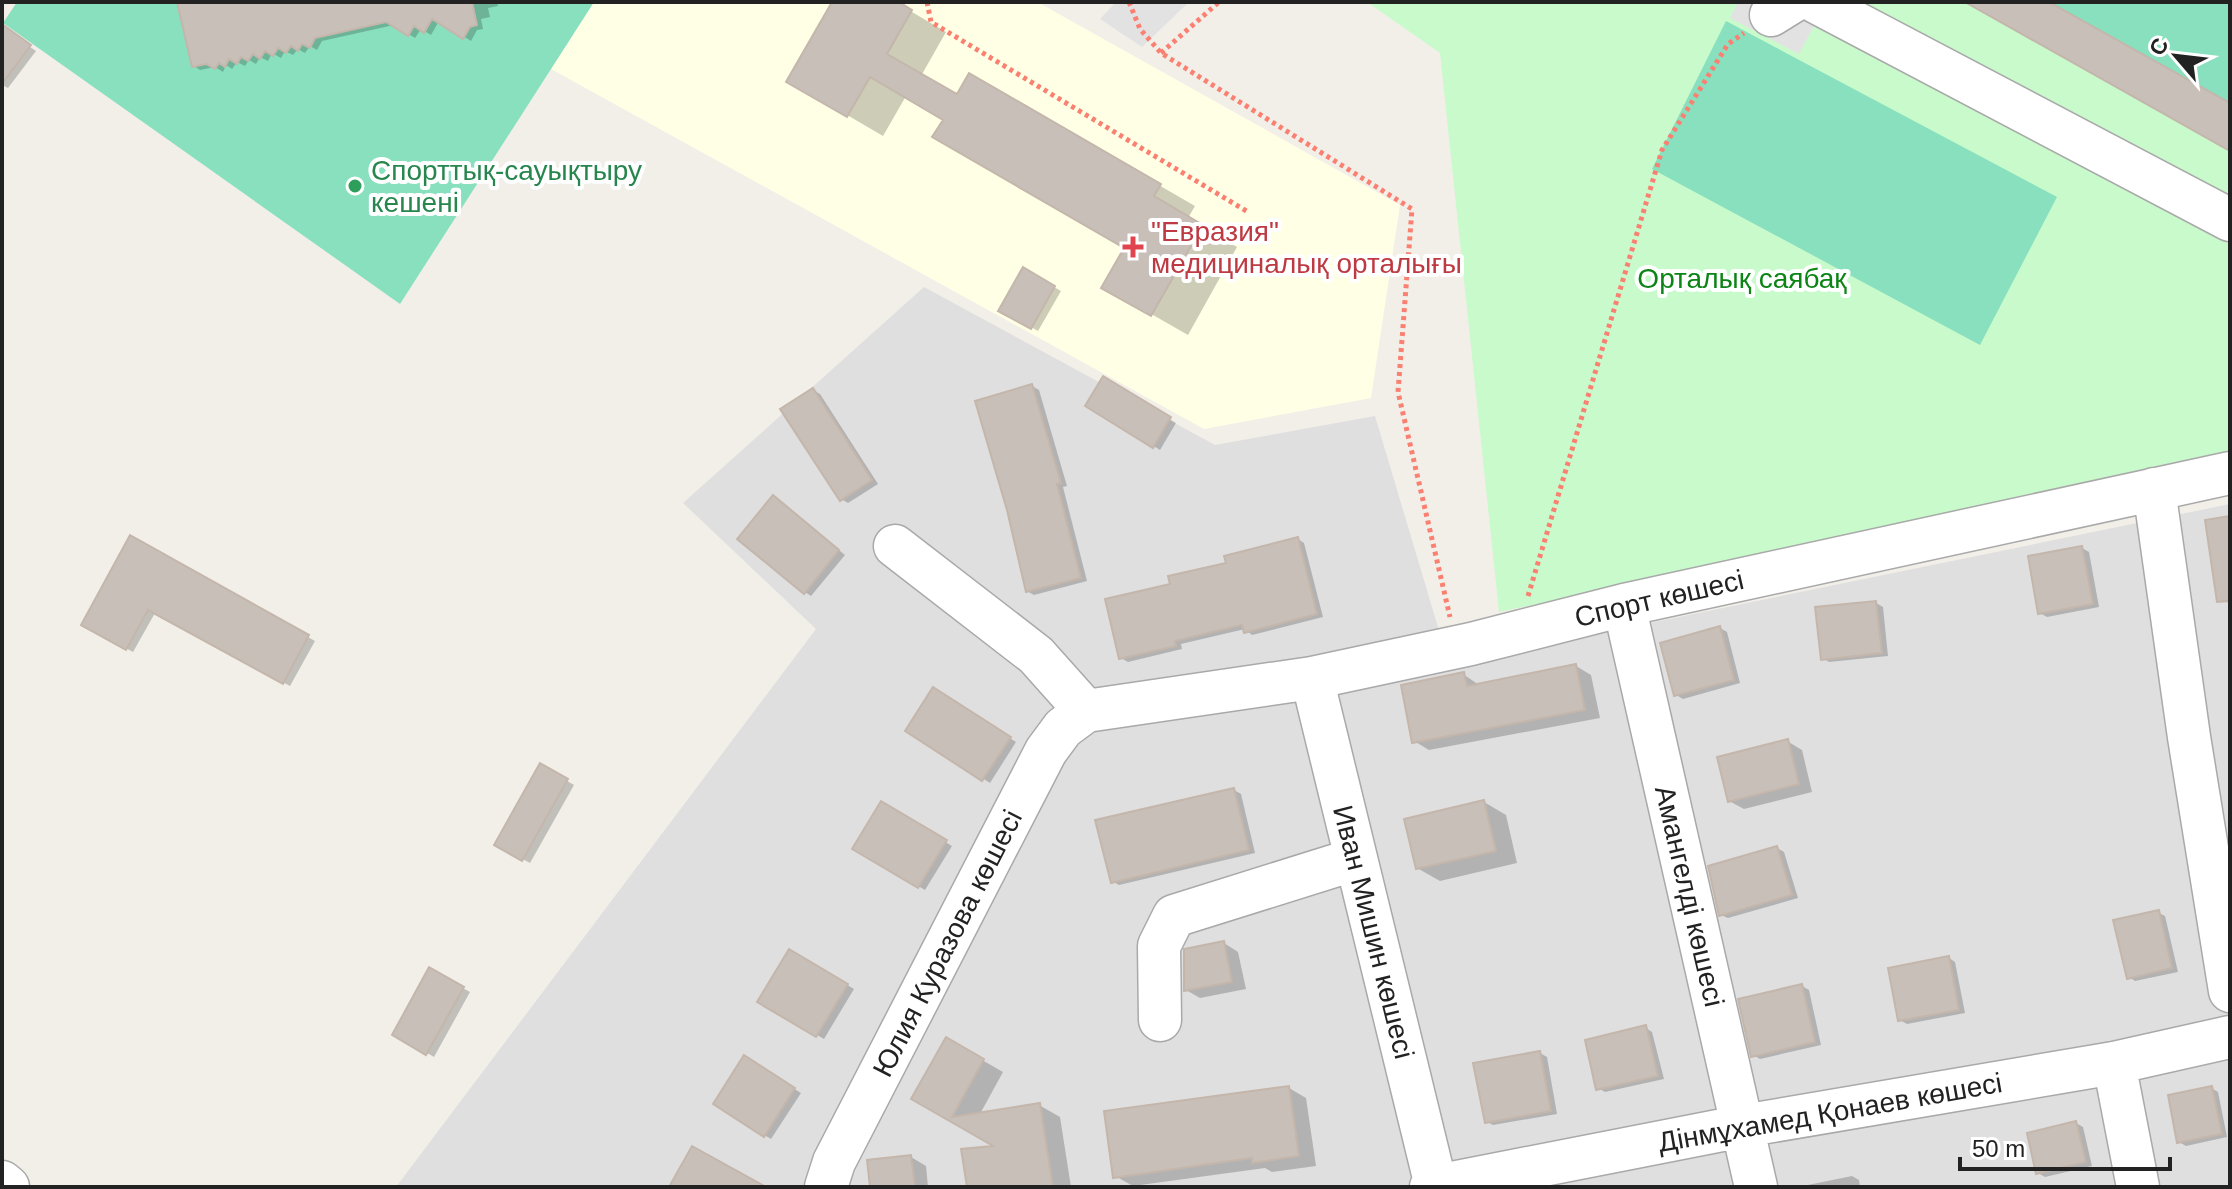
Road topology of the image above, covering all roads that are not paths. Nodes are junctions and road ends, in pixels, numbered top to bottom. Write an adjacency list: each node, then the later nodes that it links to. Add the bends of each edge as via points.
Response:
1 (1816, 2): 2 (street)
2 (2230, 220)
3 (2230, 473): 4 (street, Спорт көшесі)
4 (2154, 489): 6 (street, Спорт көшесі); 10 (street)
5 (895, 546): 8 (street, via 1036,655)
6 (1624, 605): 7 (street, Спорт көшесі); 14 (street, Амангелді көшесі)
7 (1312, 678): 8 (street, Спорт көшесі); 9 (street, Иван Мишин көшесі)
8 (1086, 711): 18 (street, Юлия Куразова көшесі, via 1063,728 1046,751 834,1162)
9 (1356, 859): 11 (street, via 1174,916 1159,946); 16 (street, Иван Мишин көшесі)
10 (2230, 991)
11 (1160, 1020)
12 (2230, 1037): 13 (street, Дінмұхамед Қонаев көшесі)
13 (2114, 1063): 14 (street, Дінмұхамед Қонаев көшесі); 20 (street)
14 (1743, 1126): 16 (street, Дінмұхамед Қонаев көшесі); 19 (street, Амангелді көшесі)
15 (2, 1182): 17 (street)
16 (1433, 1186)
17 (8, 1187)
18 (826, 1187)
19 (1756, 1187)
20 (2138, 1187)

